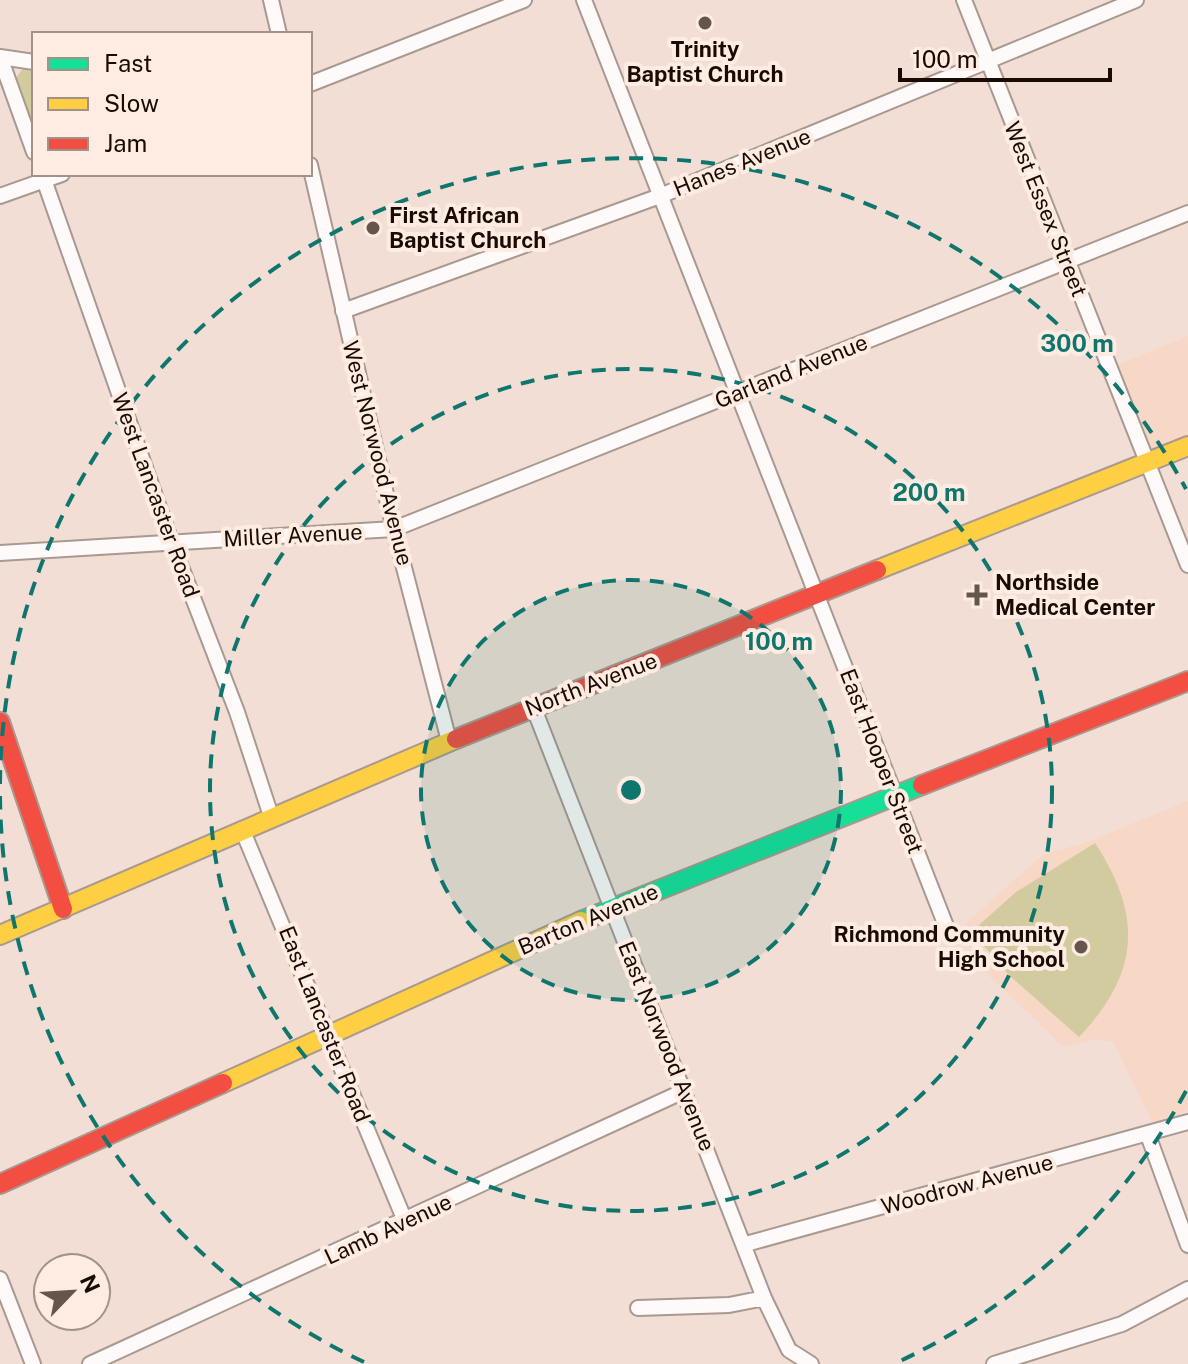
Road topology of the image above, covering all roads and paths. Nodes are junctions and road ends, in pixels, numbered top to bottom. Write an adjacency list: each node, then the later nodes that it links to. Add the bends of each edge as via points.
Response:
1 (271, 0): 6 (street)
2 (524, 0): 10 (street)
3 (584, 0): 15 (street, East Hooper Street)
4 (964, 0): 9 (street, West Essex Street)
5 (1136, 0): 9 (street, Hanes Avenue)
6 (279, 32)
7 (0, 57): 8 (street); 11 (street)
8 (32, 62)
9 (988, 62): 15 (street, Hanes Avenue); 17 (street, West Essex Street)
10 (312, 83)
11 (32, 146)
12 (312, 174): 18 (street, West Norwood Avenue)
13 (43, 177): 14 (street); 23 (street, West Lancaster Road)
14 (0, 196)
15 (660, 196): 18 (street, Hanes Avenue); 19 (street, East Hooper Street)
16 (1188, 213): 17 (street, Garland Avenue)
17 (1066, 260): 19 (street, Garland Avenue); 21 (street, West Essex Street)
18 (343, 311): 22 (street, West Norwood Avenue)
19 (738, 392): 22 (street, Garland Avenue); 26 (street, East Hooper Street)
20 (1188, 446): 21 (street, North Avenue)
21 (1147, 462): 25 (street, West Essex Street); 26 (street, North Avenue)
22 (394, 529): 23 (street, Miller Avenue); 30 (street, West Norwood Avenue)
23 (171, 541): 24 (street, Miller Avenue); 32 (street, West Lancaster Road)
24 (0, 553)
25 (1188, 565)
26 (818, 596): 28 (street, North Avenue); 31 (street, East Hooper Street)
27 (1188, 681): 31 (street, Barton Avenue)
28 (533, 706): 30 (street, North Avenue); 34 (street, East Norwood Avenue)
29 (0, 722): 35 (street)
30 (449, 741): 32 (street, North Avenue)
31 (895, 795): 34 (street, Barton Avenue); 36 (street, East Hooper Street)
32 (271, 816): 33 (street, North Avenue)
33 (242, 829): 35 (street, North Avenue); 38 (street, East Lancaster Road)
34 (611, 907): 38 (street, Barton Avenue); 39 (street, East Norwood Avenue)
35 (63, 909): 37 (street, North Avenue)
36 (946, 926)
37 (0, 935)
38 (331, 1035): 42 (street, Barton Avenue); 43 (street, East Lancaster Road)
39 (684, 1091): 43 (street, Lamb Avenue); 44 (street, East Norwood Avenue)
40 (1188, 1122): 41 (street, Woodrow Avenue)
41 (1148, 1135): 44 (street, Woodrow Avenue); 45 (street)
42 (0, 1184)
43 (405, 1221): 51 (street, Lamb Avenue)
44 (746, 1244): 48 (street, East Norwood Avenue)
45 (1188, 1245)
46 (0, 1279): 50 (street)
47 (1188, 1289): 53 (street, via 1122,1324)
48 (764, 1298): 49 (street, via 729,1305); 52 (street, East Norwood Avenue, via 789,1350)
49 (638, 1308)
50 (33, 1364)
51 (90, 1364)
52 (811, 1364)
53 (994, 1364)

